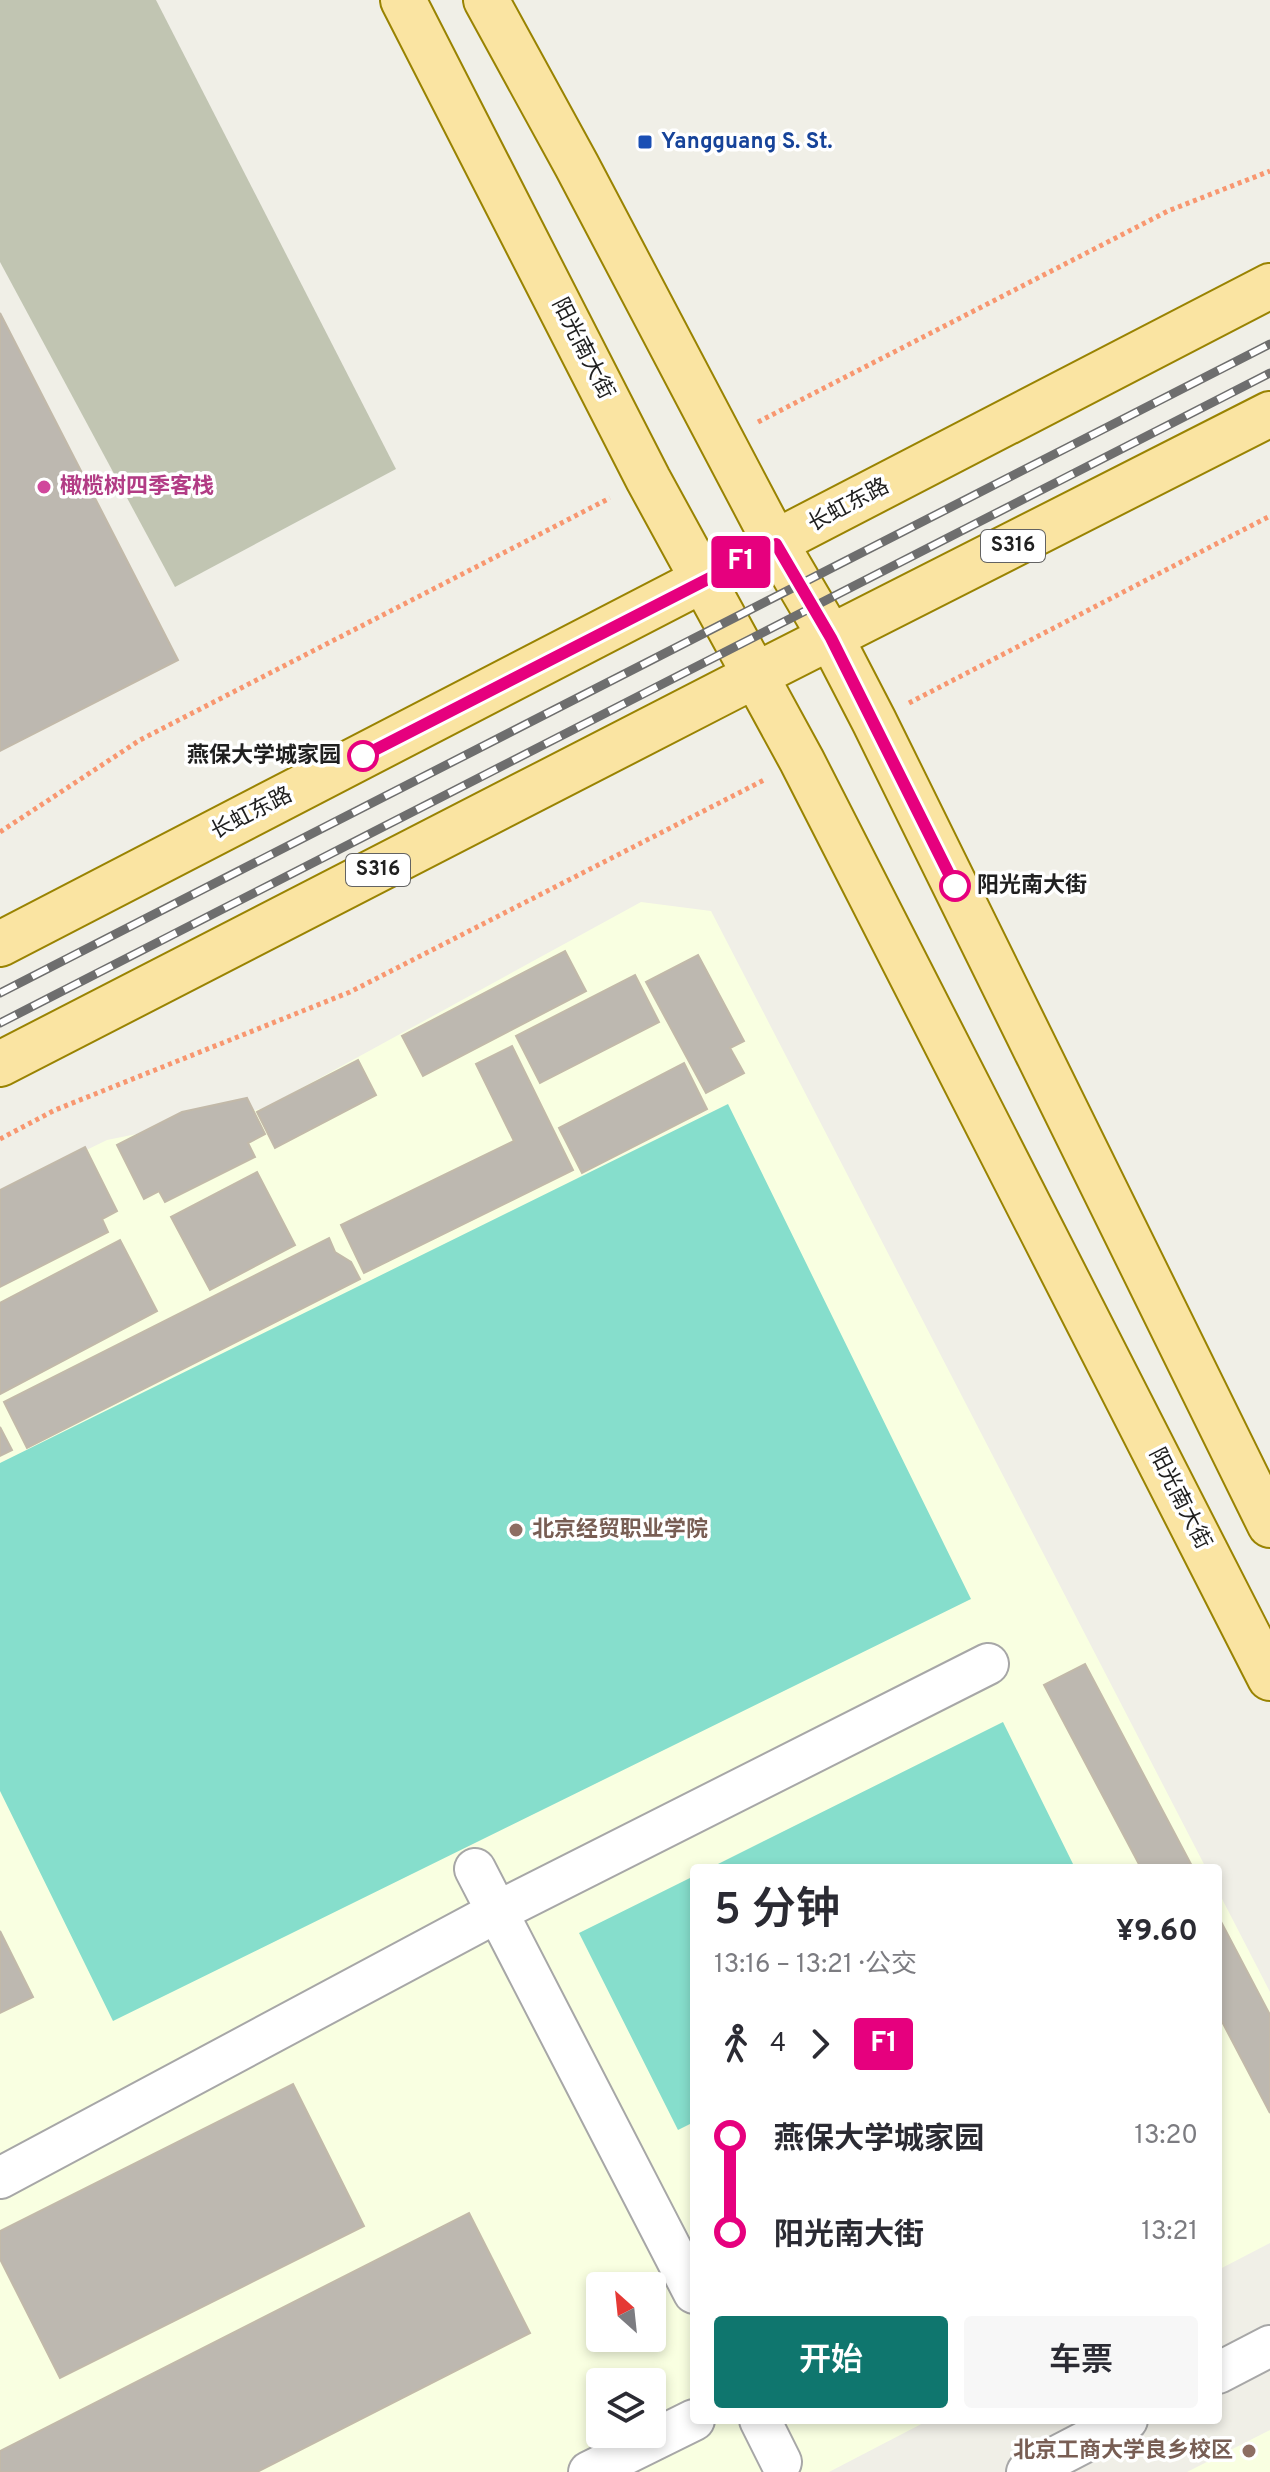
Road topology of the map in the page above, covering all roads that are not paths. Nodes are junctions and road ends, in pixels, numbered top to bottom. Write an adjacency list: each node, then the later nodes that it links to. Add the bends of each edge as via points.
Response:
1 (403, 0): 6 (main road, 阳光南大街)
2 (486, 0): 5 (main road)
3 (1270, 286): 5 (main road, 长虹东路)
4 (1270, 414): 7 (main road, S316)
5 (776, 544): 6 (main road, 长虹东路); 7 (main road)
6 (703, 581): 8 (main road, 阳光南大街); 9 (main road, 长虹东路)
7 (831, 638): 8 (main road, S316); 11 (main road)
8 (756, 675): 10 (main road, S316); 13 (main road, 阳光南大街)
9 (0, 944)
10 (0, 1064)
11 (1270, 1525)
12 (988, 1664): 15 (street)
13 (1270, 1678)
14 (475, 1869): 15 (street)
15 (497, 1912): 16 (street); 17 (street)
16 (0, 2178)
17 (690, 2285)
18 (1270, 2346): 19 (street)
19 (1222, 2371)
20 (690, 2422): 24 (street)
21 (762, 2424): 23 (street)
22 (1119, 2424): 25 (street)
23 (781, 2462)
24 (589, 2472)
25 (1027, 2472)

